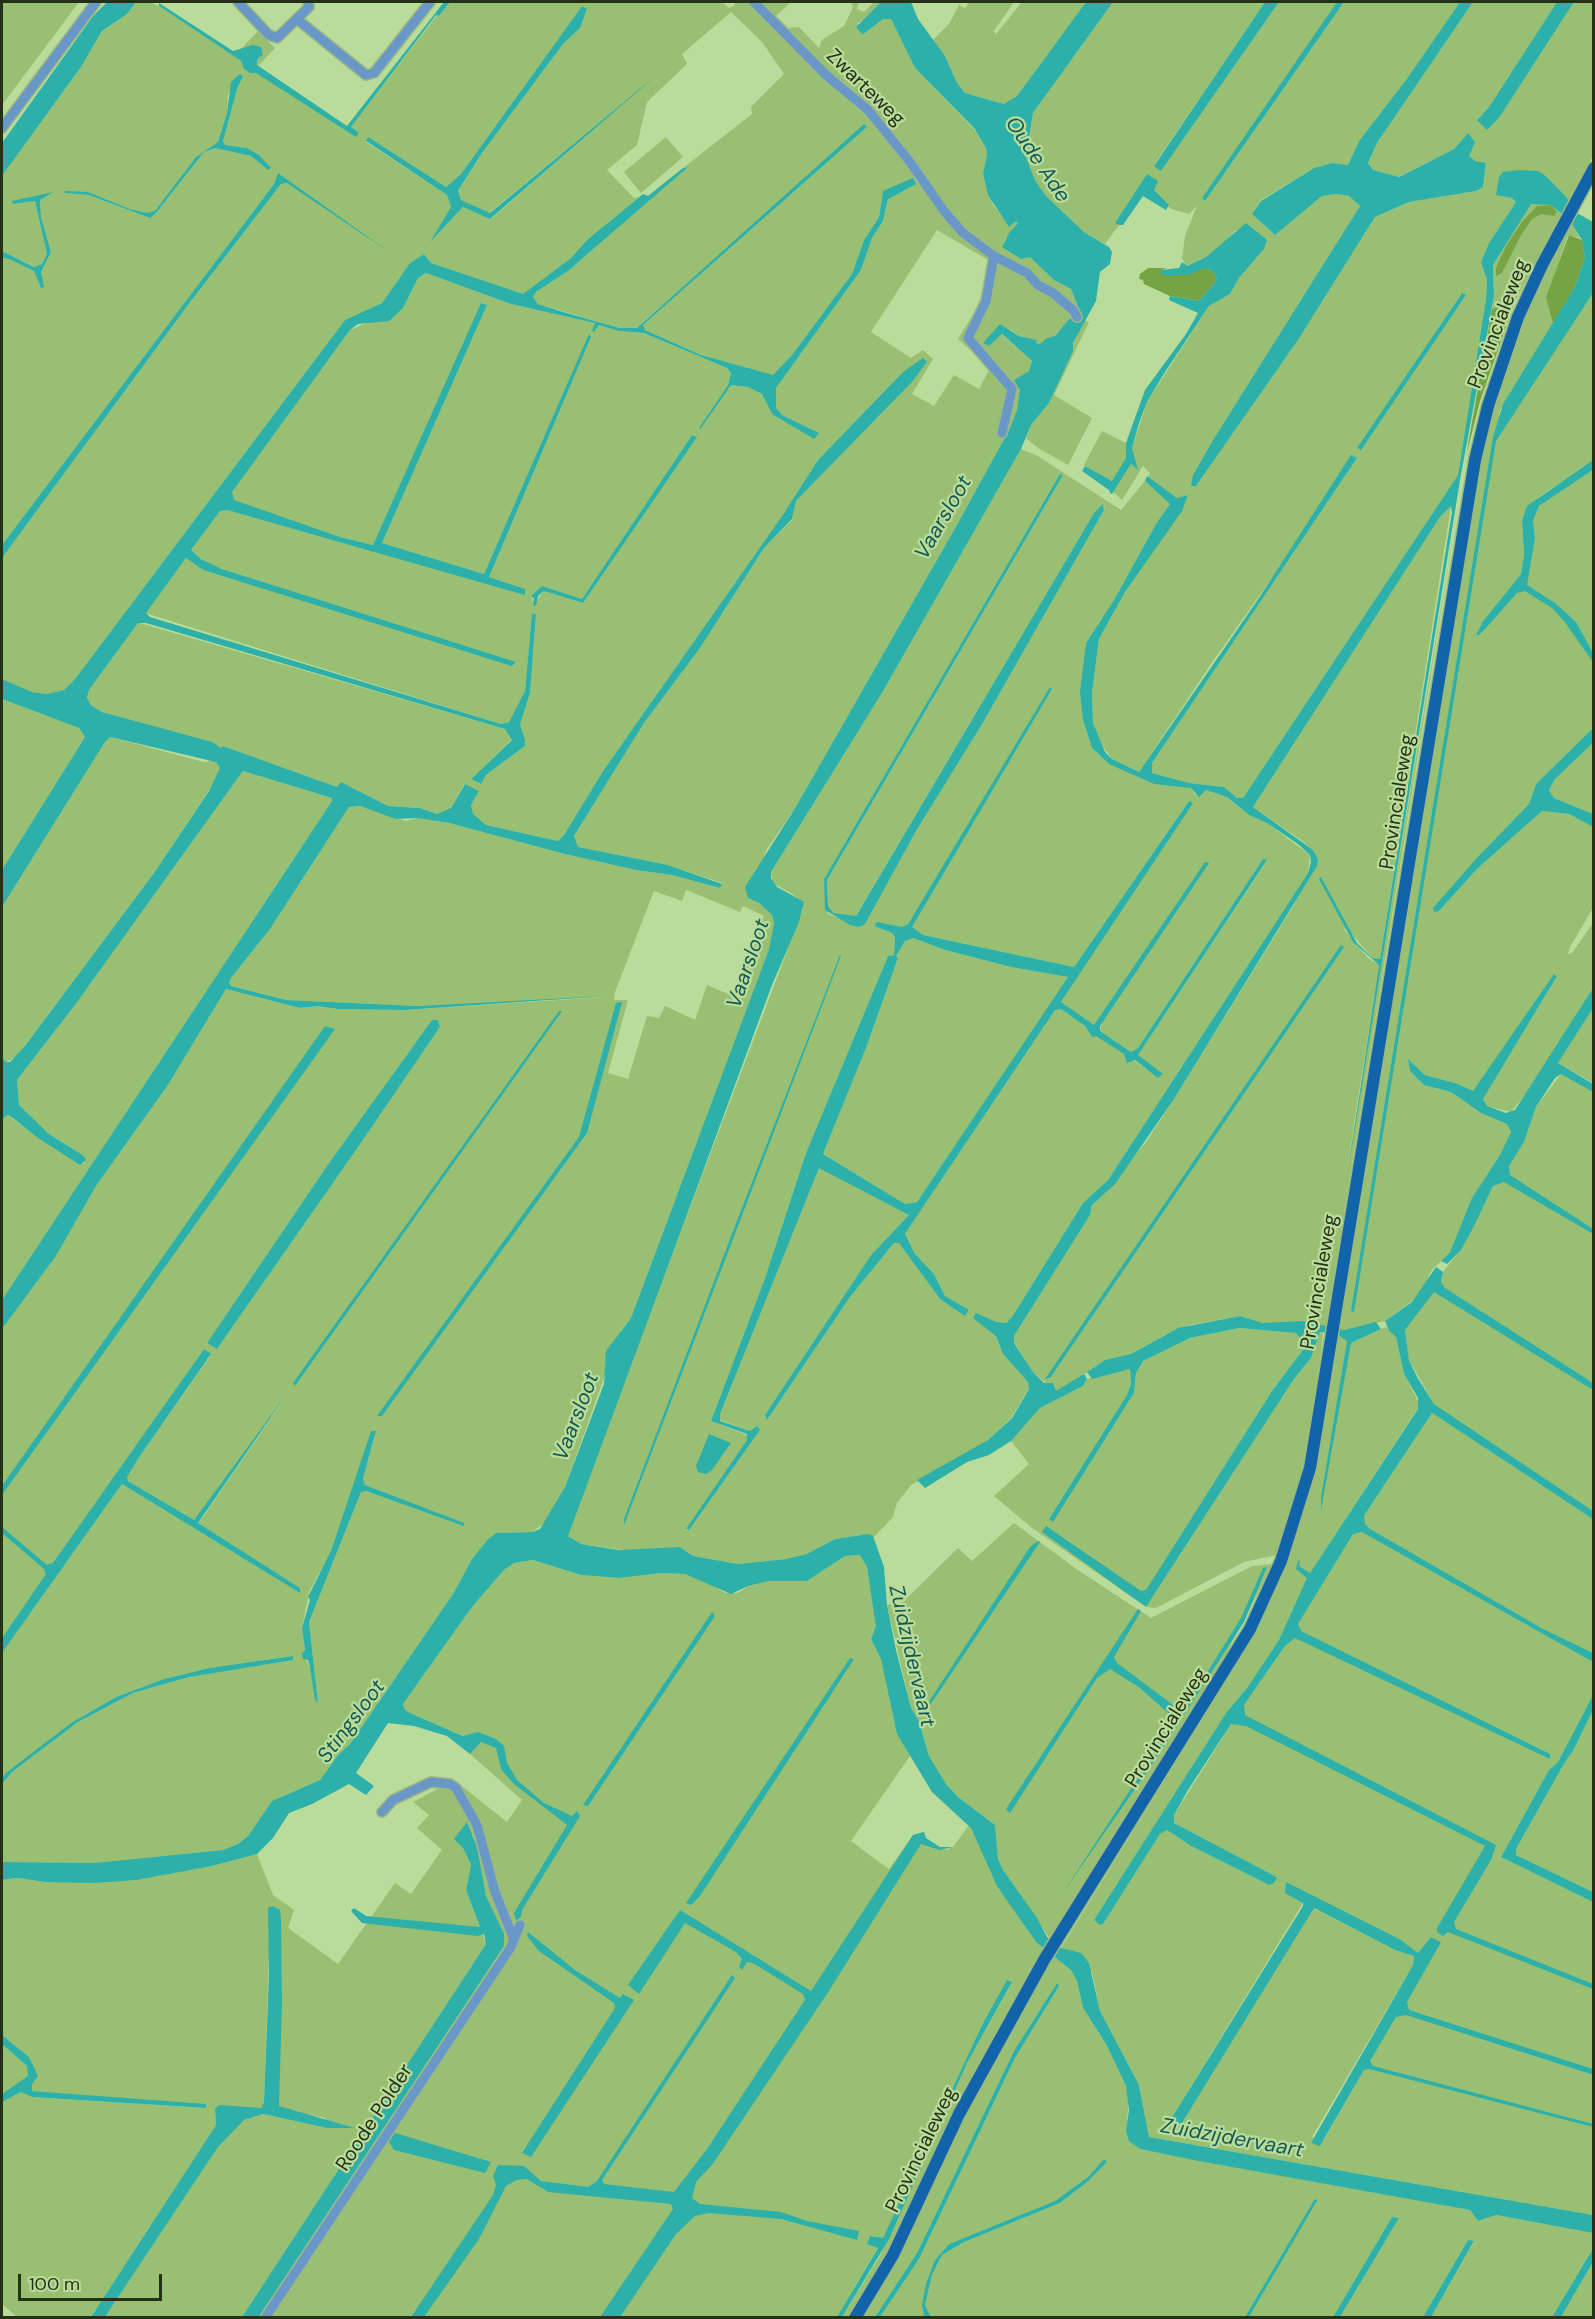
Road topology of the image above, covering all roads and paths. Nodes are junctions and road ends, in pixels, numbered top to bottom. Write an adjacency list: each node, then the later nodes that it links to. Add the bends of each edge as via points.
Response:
1 (96, 2): 7 (street)
2 (238, 2): 6 (street, via 269,35 281,37)
3 (308, 2): 6 (street, via 309,8)
4 (754, 2): 9 (street, Zwarteweg, via 826,75 868,110 944,211 963,233)
5 (424, 3): 6 (street, via 374,73 366,75)
6 (298, 20)
7 (2, 128)
8 (1593, 168): 16 (main road, Provincialeweg, via 1518,317 1474,459 1310,1468 1281,1561 1250,1629 1044,1960 959,2114 893,2254)
9 (994, 256): 10 (street, Zwarteweg, via 1027,273); 11 (street, via 986,301 968,338 1012,389)
10 (1077, 317)
11 (1002, 433)
12 (382, 1812): 14 (street, via 393,1800 431,1782 456,1788 477,1825 495,1892)
13 (519, 1925): 14 (street, Roode Polder)
14 (513, 1937): 15 (street, Roode Polder, via 511,1947)
15 (265, 2318)
16 (855, 2318)

